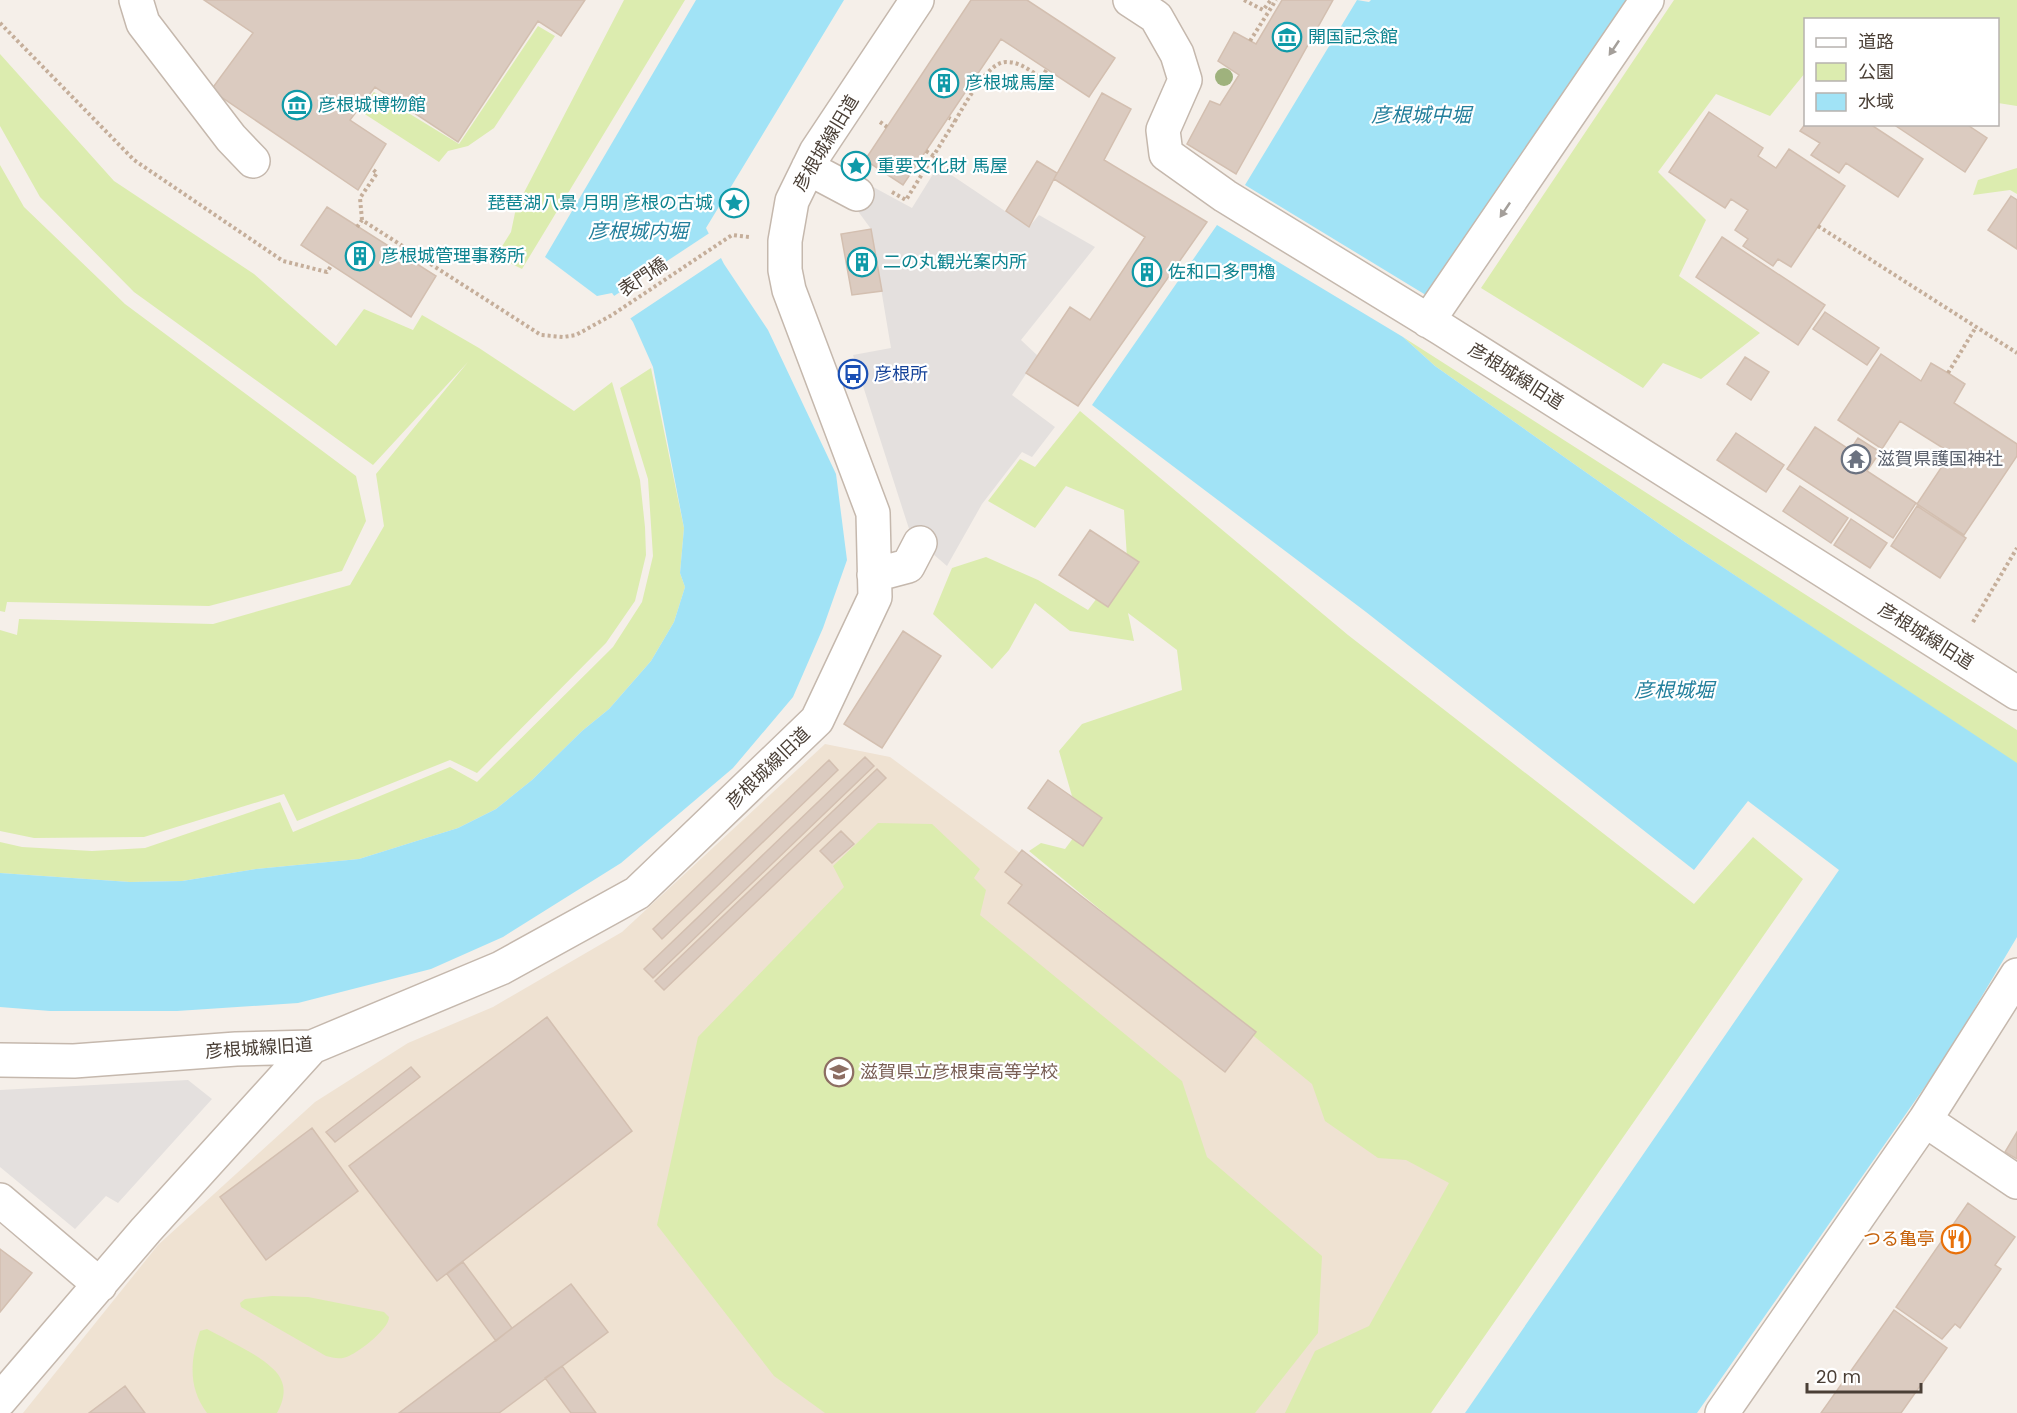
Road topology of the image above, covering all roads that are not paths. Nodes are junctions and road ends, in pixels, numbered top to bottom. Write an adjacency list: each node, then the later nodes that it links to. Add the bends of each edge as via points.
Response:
1 (136, 0): 5 (street, via 143,23 231,138)
2 (917, 0): 6 (street, 彦根城線旧道)
3 (1130, 0): 8 (street, 彦根城線旧道, via 1156,17 1177,54 1185,80 1163,130 1166,154 1225,196)
4 (1647, 0): 8 (street, one-way to 8)
5 (254, 161)
6 (808, 168): 7 (street); 10 (street, 彦根城線旧道, via 792,201 785,270 797,313 873,513)
7 (872, 191)
8 (1428, 321): 11 (street, 彦根城線旧道)
9 (920, 543): 10 (street, via 908,566)
10 (874, 575): 13 (street, 彦根城線旧道, via 875,597 817,720 637,893 501,968)
11 (2014, 685)
12 (2017, 975): 15 (street)
13 (312, 1047): 14 (street, 彦根城線旧道, via 74,1061); 18 (street)
14 (0, 1060)
15 (1925, 1120): 16 (street); 20 (street)
16 (2017, 1182)
17 (0, 1200): 18 (street)
18 (100, 1286): 19 (street)
19 (0, 1400)
20 (1722, 1413)

